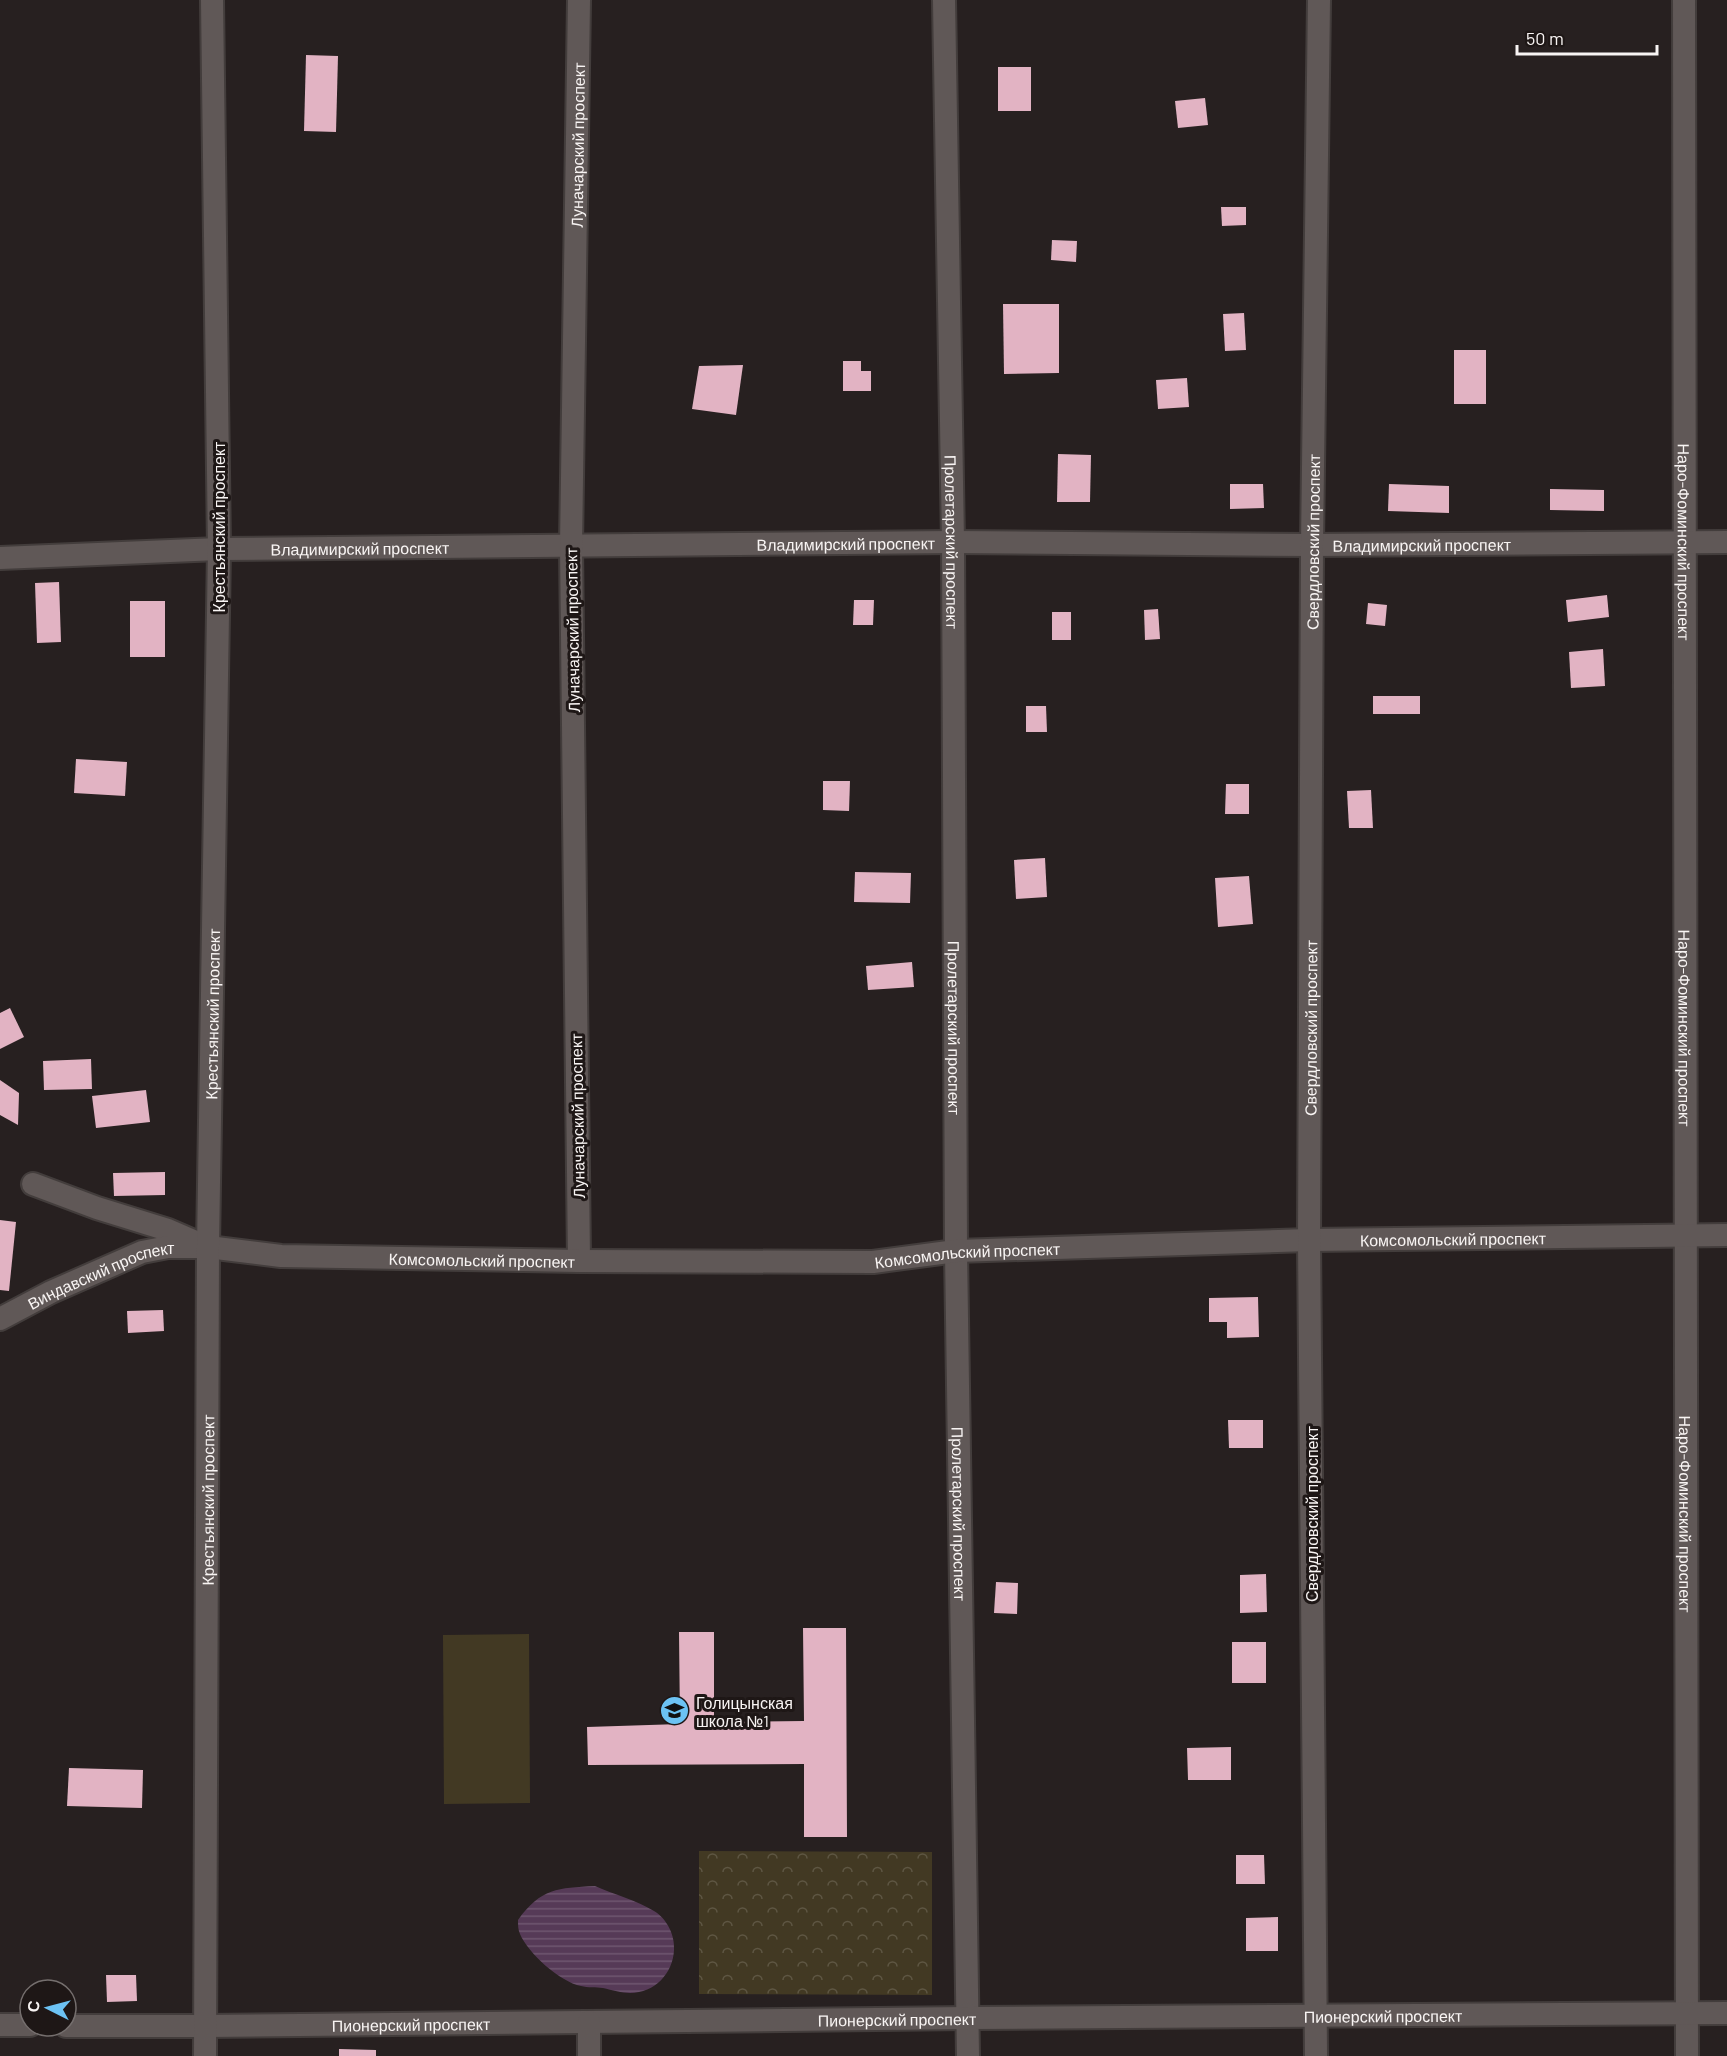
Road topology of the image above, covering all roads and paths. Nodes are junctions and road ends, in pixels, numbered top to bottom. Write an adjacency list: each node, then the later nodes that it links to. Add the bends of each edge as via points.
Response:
1 (212, 0): 11 (street, Крестьянский проспект)
2 (579, 0): 10 (street, Луначарский проспект)
3 (944, 0): 6 (street, Пролетарский проспект)
4 (1319, 0): 9 (street, Свердловский проспект)
5 (1684, 0): 7 (street, Наро-Фоминский проспект)
6 (953, 542): 9 (street, Владимирский проспект); 10 (street, Владимирский проспект); 18 (street, Пролетарский проспект)
7 (1683, 542): 8 (street, Владимирский проспект); 9 (street, Владимирский проспект); 15 (street, Наро-Фоминский проспект)
8 (1727, 542)
9 (1312, 544): 16 (street, Свердловский проспект)
10 (571, 546): 11 (street, Владимирский проспект); 19 (street, Луначарский проспект)
11 (219, 549): 12 (street, Владимирский проспект); 17 (street, Крестьянский проспект)
12 (0, 558)
13 (33, 1184): 17 (street)
14 (1727, 1235): 15 (street, Комсомольский проспект)
15 (1684, 1236): 16 (street, Комсомольский проспект); 22 (street, Наро-Фоминский проспект)
16 (1309, 1240): 18 (street, Комсомольский проспект); 23 (street, Свердловский проспект)
17 (208, 1247): 19 (street, Комсомольский проспект, via 281,1256); 20 (street, Виндавский проспект, via 168,1247 142,1252); 29 (street, Крестьянский проспект)
18 (956, 1251): 19 (street, Комсомольский проспект, via 873,1262); 24 (street, Пролетарский проспект)
19 (579, 1261)
20 (0, 1319)
21 (1727, 2013): 22 (street, Пионерский проспект)
22 (1687, 2014): 23 (street, Пионерский проспект); 34 (street, Наро-Фоминский проспект)
23 (1315, 2017): 24 (street, Пионерский проспект); 33 (street, Свердловский проспект)
24 (968, 2018): 25 (street, Пионерский проспект); 32 (street, Пролетарский проспект)
25 (589, 2022): 29 (street, Пионерский проспект); 31 (street)
26 (0, 2025): 27 (street)
27 (18, 2025)
28 (78, 2026): 29 (street, Пионерский проспект)
29 (205, 2026): 30 (street, Крестьянский проспект)
30 (205, 2056)
31 (589, 2056)
32 (968, 2056)
33 (1316, 2056)
34 (1687, 2056)

